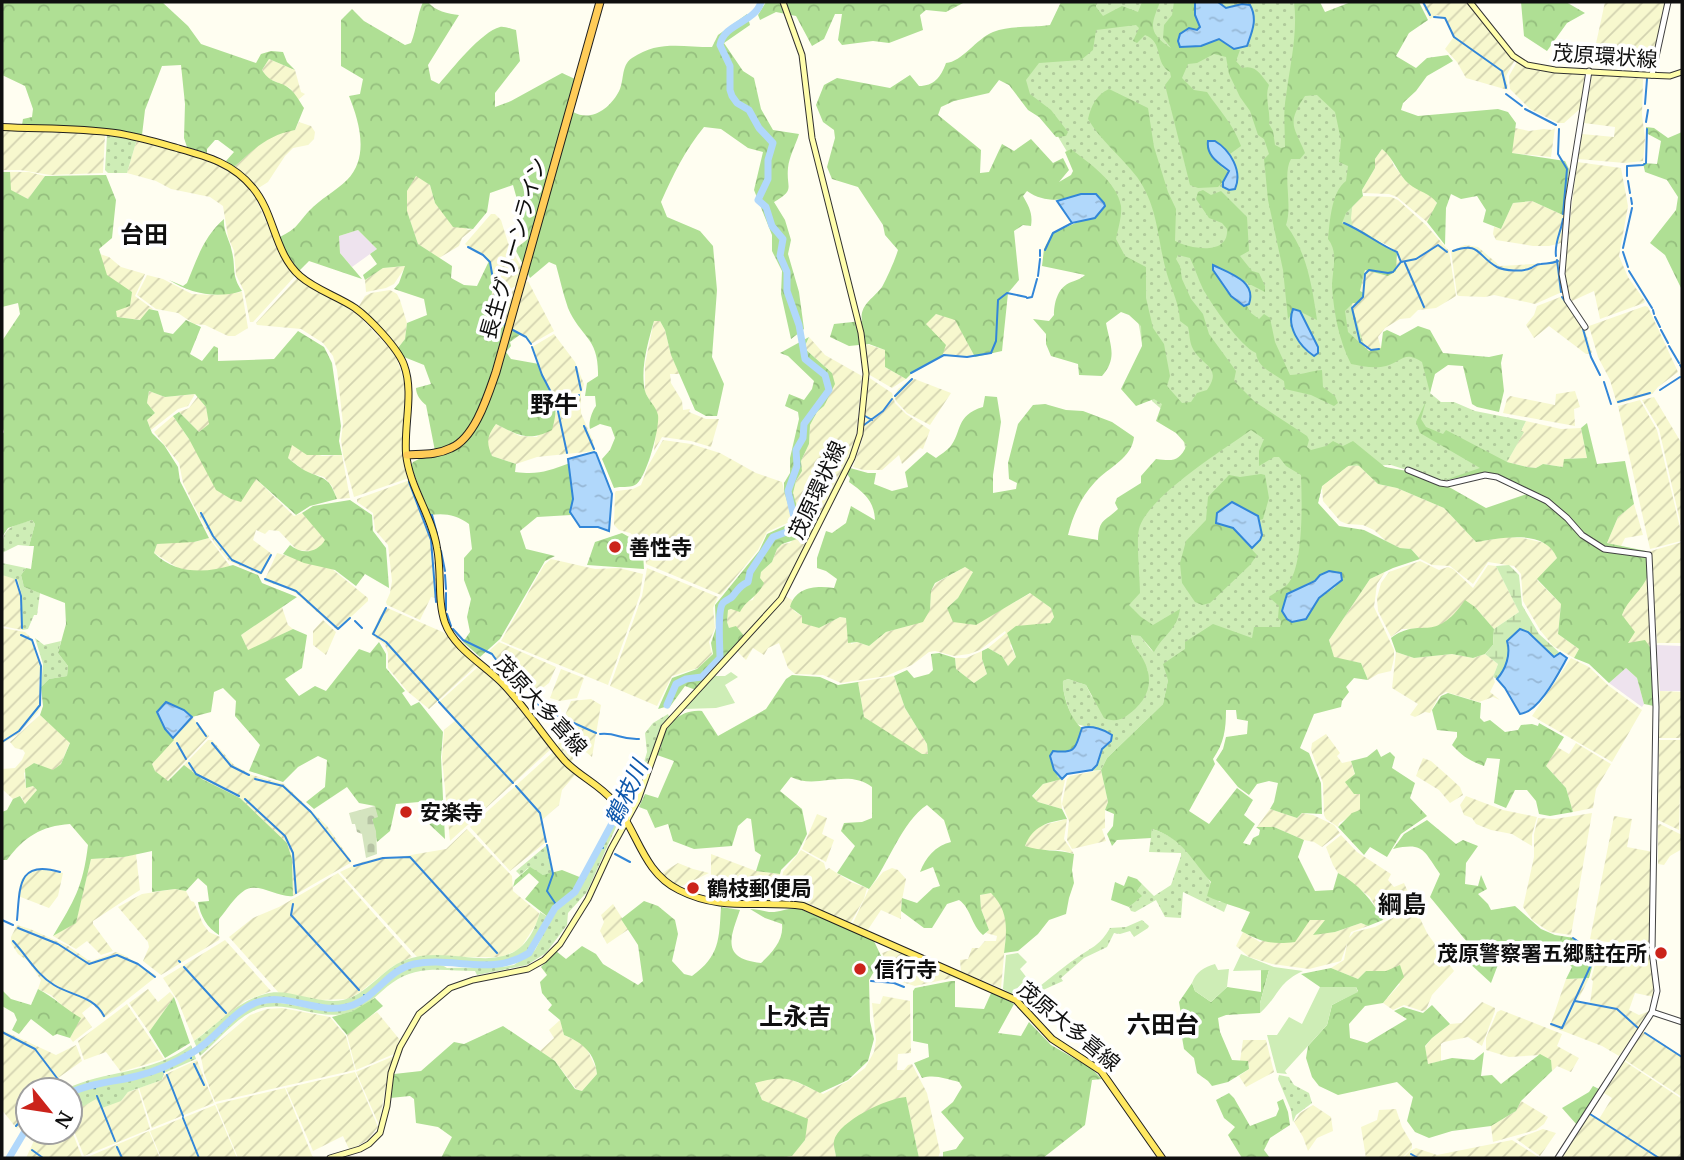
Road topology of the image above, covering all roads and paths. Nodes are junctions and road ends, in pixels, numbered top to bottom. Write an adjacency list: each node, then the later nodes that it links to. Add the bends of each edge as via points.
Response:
1 (600, 2): 10 (highway, 長生グリーンライン, via 486,399 457,445 435,454)
2 (783, 2): 12 (main road, 茂原環状線, via 802,55 812,138 861,333 866,374 860,434 788,588 664,727 638,800)
3 (1470, 2): 5 (main road, 茂原環状線, via 1517,59 1534,67)
4 (1668, 2): 7 (street)
5 (1590, 71): 7 (main road, 茂原環状線); 9 (street, via 1568,201 1562,274 1567,300)
6 (1682, 72): 7 (main road, 茂原環状線)
7 (1652, 75)
8 (2, 127): 10 (main road, 茂原大多喜線, via 139,138 219,160 244,178 257,193 291,267 356,309 402,360 407,383)
9 (1586, 327)
10 (407, 455): 12 (main road, 茂原大多喜線, via 437,547 449,631 512,694 568,763 610,797)
11 (1408, 470): 13 (street, via 1440,483 1497,477 1547,501 1604,549 1649,555 1656,707 1652,951 1657,991)
12 (625, 817): 15 (main road, 茂原環状線, via 588,899 560,944 528,969 450,988 418,1014 391,1073 380,1133 360,1149); 16 (main road, 茂原大多喜線, via 653,872 678,890 733,905 803,906 1016,1000 1052,1039 1101,1071)
13 (1652, 1012): 14 (street); 17 (street)
14 (1682, 1022)
15 (330, 1158)
16 (1162, 1158)
17 (1558, 1158)

